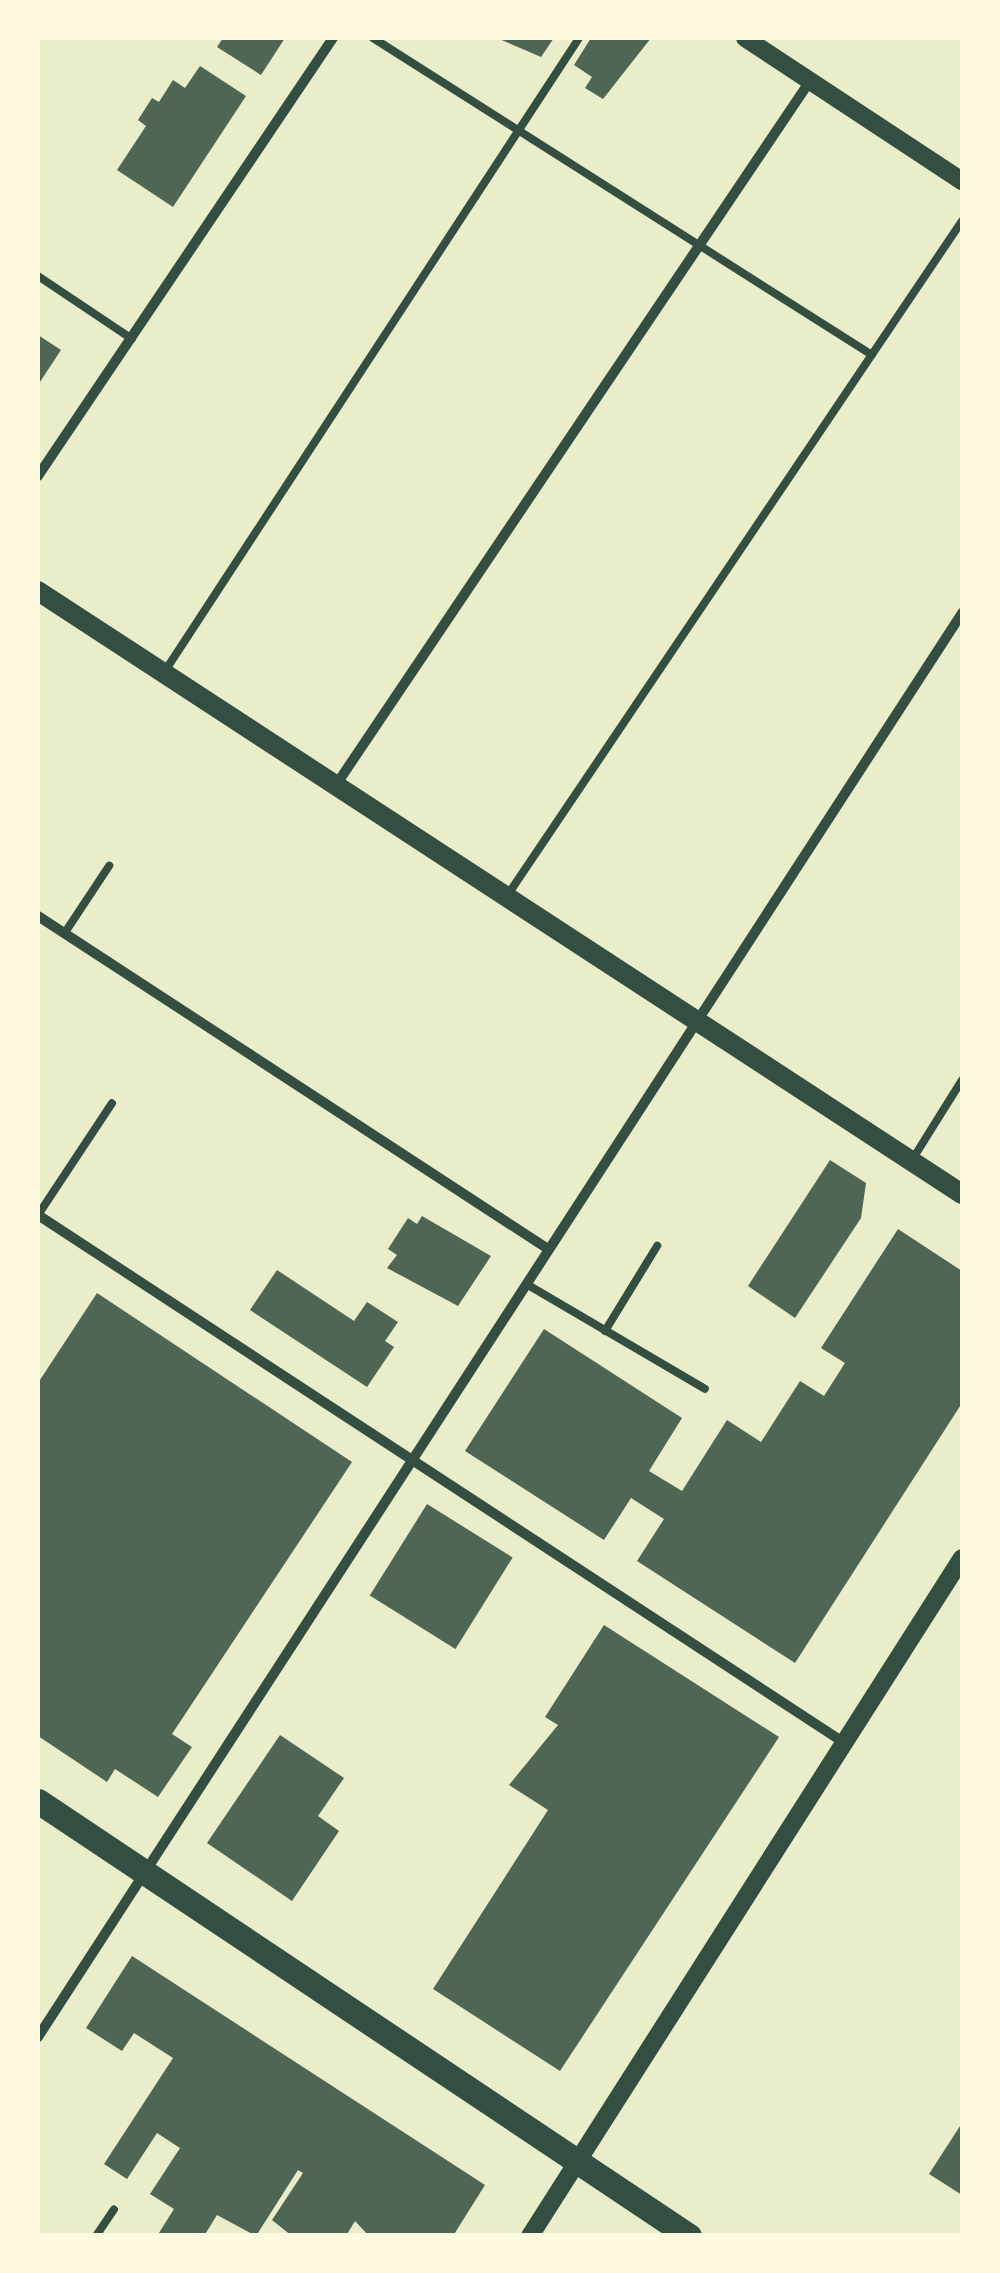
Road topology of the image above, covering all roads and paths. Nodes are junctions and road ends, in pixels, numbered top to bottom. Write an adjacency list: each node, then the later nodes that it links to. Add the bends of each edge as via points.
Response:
1 (333, 38): 11 (street)
2 (373, 38): 6 (lane)
3 (579, 38): 6 (lane)
4 (745, 38): 5 (street)
5 (810, 81): 7 (street); 9 (street)
6 (515, 132): 9 (lane); 16 (lane)
7 (962, 181)
8 (962, 220): 12 (lane)
9 (697, 245): 12 (lane); 17 (street)
10 (38, 276): 11 (lane)
11 (132, 340): 13 (street)
12 (872, 355): 19 (lane)
13 (38, 476)
14 (38, 592): 16 (main road)
15 (962, 614): 22 (street)
16 (162, 675): 17 (main road)
17 (336, 785): 19 (main road)
18 (109, 866): 21 (lane)
19 (507, 896): 22 (main road)
20 (38, 916): 21 (street)
21 (64, 934): 29 (street)
22 (698, 1020): 25 (main road); 29 (street)
23 (962, 1080): 25 (lane)
24 (112, 1104): 27 (lane)
25 (912, 1160): 26 (main road)
26 (962, 1194)
27 (38, 1215): 33 (street)
28 (657, 1246): 31 (lane)
29 (548, 1250): 30 (street)
30 (528, 1286): 31 (lane); 33 (street)
31 (604, 1331): 32 (lane)
32 (705, 1389)
33 (411, 1458): 35 (street); 37 (street)
34 (962, 1558): 35 (street)
35 (843, 1742): 39 (street)
36 (38, 1801): 37 (main road)
37 (144, 1870): 38 (street); 39 (main road)
38 (38, 2037)
39 (577, 2162): 42 (street); 43 (main road)
40 (114, 2209): 41 (lane)
41 (96, 2236)
42 (530, 2236)
43 (690, 2236)

